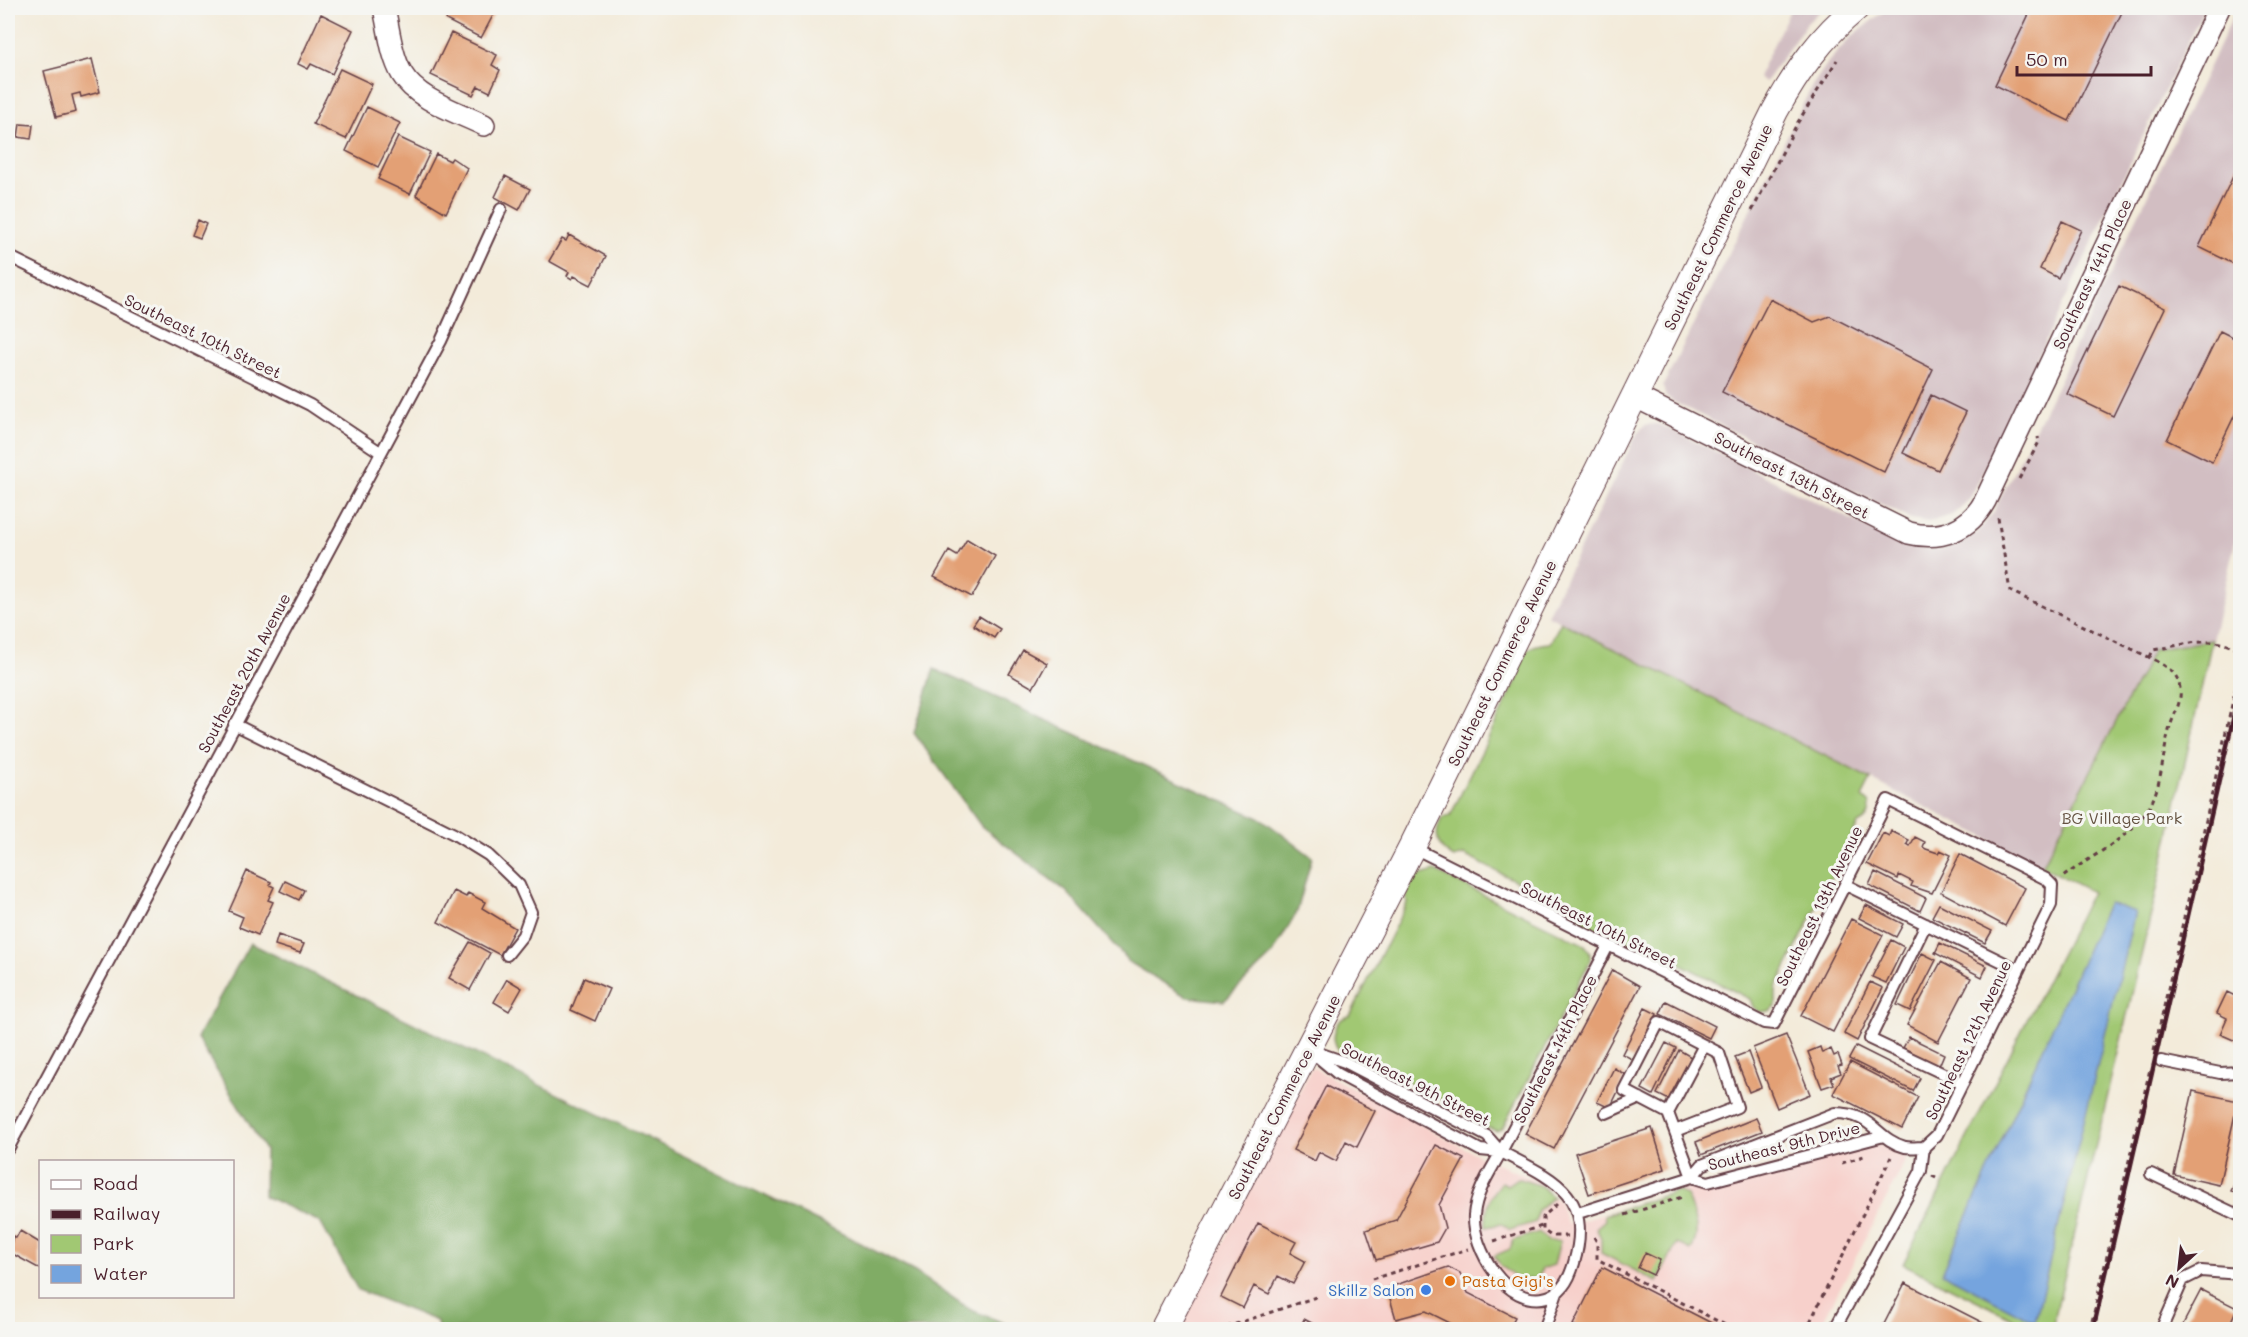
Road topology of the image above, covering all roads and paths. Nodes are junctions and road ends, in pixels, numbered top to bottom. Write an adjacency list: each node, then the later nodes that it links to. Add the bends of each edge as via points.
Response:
1 (384, 8): 5 (street, via 402,75 416,91)
2 (1857, 8): 9 (street, Southeast Commerce Avenue, via 1829,32 1788,87)
3 (2219, 8): 11 (street, Southeast 14th Place)
4 (1838, 58): 7 (path, via 1798,122)
5 (484, 125)
6 (501, 209): 10 (lane, Southeast 20th Avenue, via 441,341)
7 (1750, 215)
8 (8, 256): 10 (lane, Southeast 10th Street, via 310,405)
9 (1634, 396): 12 (street, Southeast 13th Street, via 1902,531 1931,536); 17 (street, Southeast Commerce Avenue)
10 (380, 452): 16 (lane, Southeast 20th Avenue)
11 (1981, 507): 12 (street, Southeast 14th Place, via 1972,519); 14 (path, via 1998,516 2010,591)
12 (1953, 531)
13 (2241, 651): 14 (path, via 2227,642 2212,640 2153,650)
14 (2150, 657): 19 (path, via 2174,672 2180,686 2180,702 2152,798 2140,820)
15 (2241, 669): 60 (path)
16 (234, 724): 22 (lane, via 454,834 488,855 519,885 531,912 523,935); 36 (lane, Southeast 20th Avenue)
17 (1412, 847): 21 (lane, Southeast 10th Street); 26 (street, Southeast Commerce Avenue)
18 (1846, 885): 19 (lane, Southeast 13th Avenue, via 1888,800); 20 (lane); 24 (lane, Southeast 13th Avenue)
19 (2052, 885): 23 (lane, Southeast 12th Avenue, via 2051,905)
20 (1926, 924): 23 (lane); 29 (lane, via 1870,1039)
21 (1608, 946): 24 (lane, Southeast 10th Street, via 1764,1023); 37 (lane, Southeast 14th Place)
22 (507, 955)
23 (2019, 970): 29 (lane, Southeast 12th Avenue)
24 (1774, 1024)
25 (1704, 1045): 30 (lane, via 1659,1022 1624,1090); 32 (lane); 33 (lane, via 1719,1053 1737,1107)
26 (1308, 1049): 37 (lane, Southeast 9th Street, via 1345,1062 1487,1136); 54 (street, Southeast Commerce Avenue)
27 (2161, 1061): 28 (lane, via 2220,1073)
28 (2241, 1072)
29 (1963, 1083): 35 (lane, Southeast 12th Avenue, via 1937,1135)
30 (1640, 1098): 31 (lane); 32 (lane)
31 (1606, 1113)
32 (1668, 1113): 33 (lane)
33 (1675, 1131): 40 (lane)
34 (1884, 1136): 35 (lane, Southeast 9th Drive, via 1906,1147); 40 (lane, Southeast 9th Drive, via 1708,1182); 40 (lane, Southeast 9th Drive, via 1874,1124 1848,1113 1835,1113 1702,1165)
35 (1924, 1147): 59 (lane, Southeast 12th Avenue, via 1921,1171)
36 (8, 1149)
37 (1501, 1152): 43 (lane, via 1549,1178 1568,1195); 49 (lane, via 1476,1203 1474,1226)
38 (1891, 1157): 58 (path)
39 (2151, 1174): 45 (lane)
40 (1692, 1177): 43 (lane, Southeast 9th Drive)
41 (1682, 1197): 44 (path)
42 (1558, 1202): 46 (path, via 1543,1217)
43 (1578, 1213): 52 (lane, via 1577,1253 1569,1277)
44 (1620, 1216)
45 (2241, 1216)
46 (1542, 1226): 48 (path, via 1548,1236); 49 (path)
47 (1592, 1228): 57 (path, via 1597,1259)
48 (1569, 1236)
49 (1479, 1246): 51 (path); 52 (lane, via 1489,1267 1510,1287 1544,1298)
50 (2241, 1274): 61 (lane, via 2201,1271 2182,1280)
51 (1372, 1279)
52 (1557, 1293): 56 (lane)
53 (1319, 1296): 55 (path)
54 (1164, 1329)
55 (1218, 1329)
56 (1544, 1329)
57 (1735, 1329)
58 (1806, 1329)
59 (1834, 1329)
60 (2090, 1329)
61 (2161, 1329)

